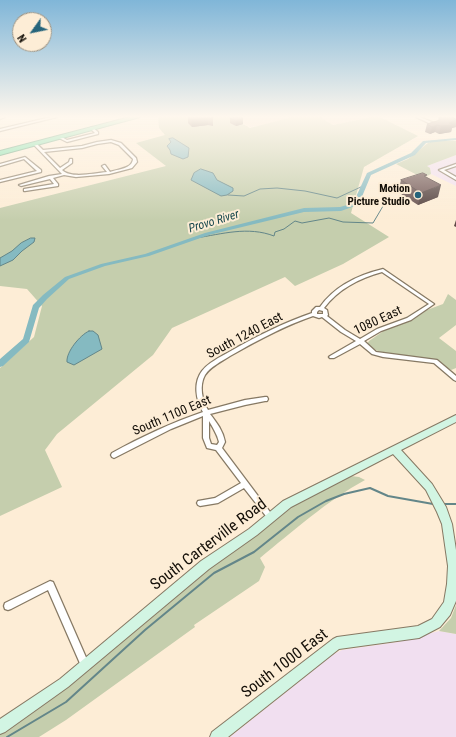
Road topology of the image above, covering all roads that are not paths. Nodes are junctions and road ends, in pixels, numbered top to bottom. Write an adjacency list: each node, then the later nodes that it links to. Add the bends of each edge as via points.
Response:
1 (42, 151): 7 (street)
2 (127, 151): 8 (street, via 135,159 131,167)
3 (71, 160): 7 (street)
4 (0, 165): 12 (street, via 25,158 40,171)
5 (104, 166): 8 (street)
6 (455, 166): 11 (street, via 441,171)
7 (60, 170): 9 (street)
8 (109, 173): 9 (street, via 76,176)
9 (64, 174): 10 (street)
10 (50, 177): 13 (street); 14 (street, via 56,184)
11 (456, 179)
12 (0, 181)
13 (21, 185)
14 (25, 190)
15 (321, 308): 16 (street, South 1240 East, via 314,310); 17 (street, via 326,312); 18 (street, 1080 East, via 331,294 340,288 383,270 432,304)
16 (314, 314): 17 (street); 23 (street, South 1240 East, via 220,360 204,372 199,386)
17 (324, 316): 18 (street)
18 (360, 341): 19 (street, 1080 East); 20 (street, via 374,353 435,361)
19 (332, 356)
20 (453, 372): 21 (street)
21 (456, 379)
22 (264, 399): 23 (street, South 1100 East)
23 (206, 412): 25 (street, via 221,435 222,442); 25 (street, via 206,438 209,446); 27 (street, South 1100 East, via 175,424)
24 (456, 418): 26 (street, South Carterville Road)
25 (218, 448): 28 (street)
26 (394, 449): 30 (street, South Carterville Road, via 287,504); 34 (street, South 1000 East, via 435,496 447,524 453,566 452,594 446,612 436,623 419,632 337,643)
27 (114, 455)
28 (245, 484): 29 (street, via 216,501); 30 (street)
29 (200, 503)
30 (272, 518): 32 (street, South Carterville Road, via 205,565)
31 (8, 606): 32 (street, via 50,585)
32 (85, 665): 33 (street, South Carterville Road, via 64,683)
33 (0, 727)
34 (217, 737)

